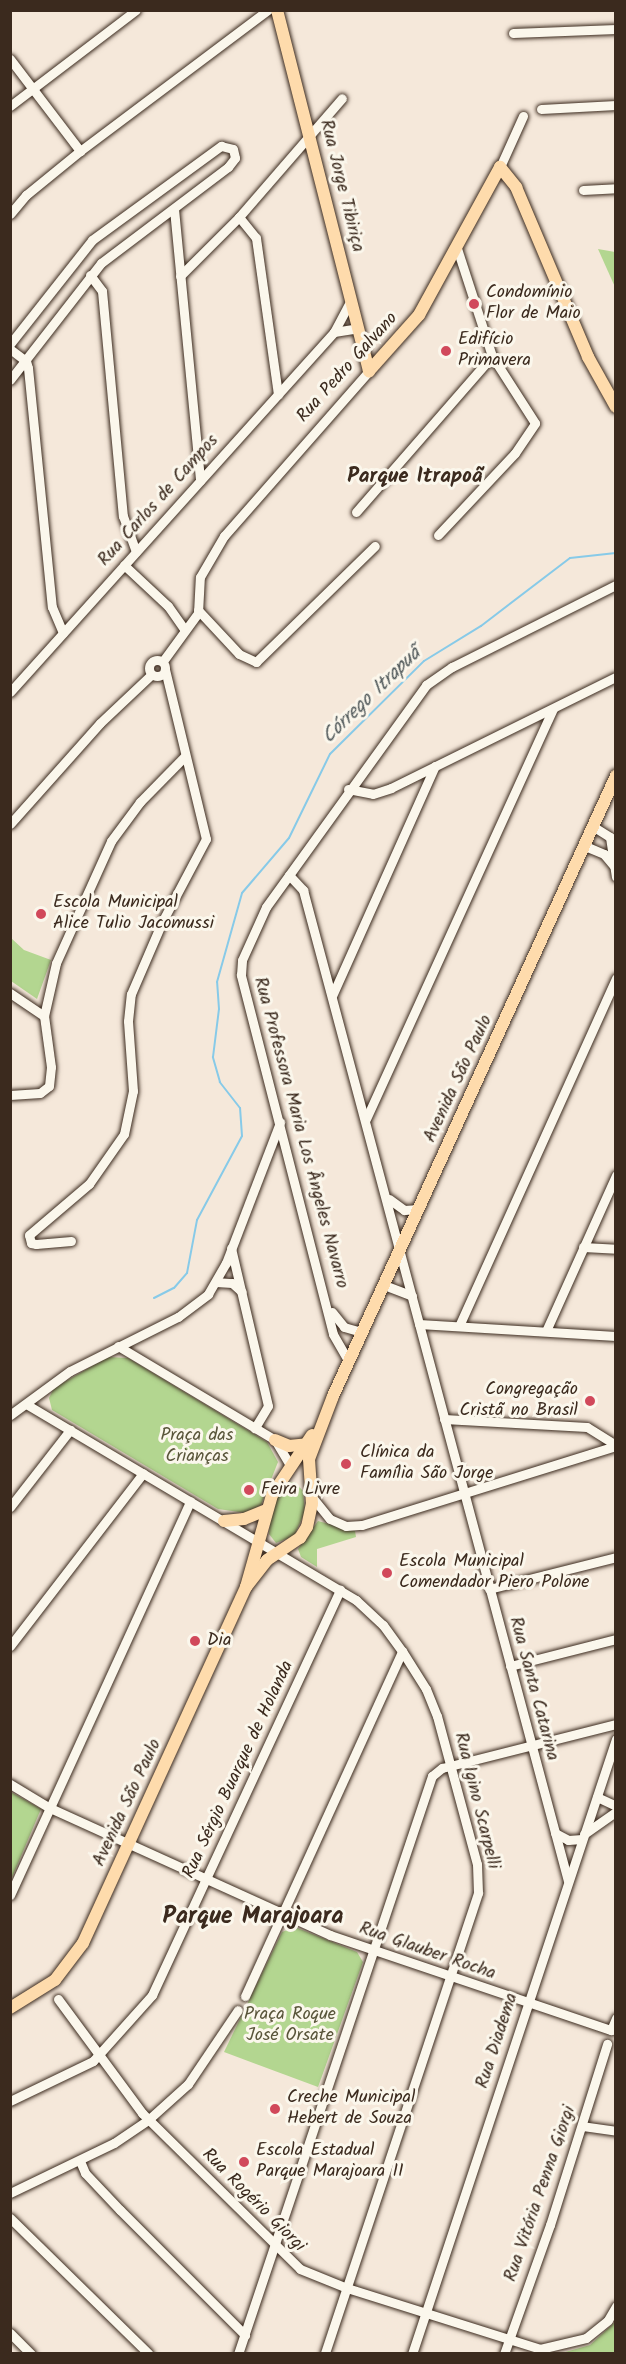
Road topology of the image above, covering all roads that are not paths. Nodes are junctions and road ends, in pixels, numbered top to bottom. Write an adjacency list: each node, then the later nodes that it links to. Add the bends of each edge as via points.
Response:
1 (136, 10): 7 (street)
2 (268, 10): 14 (street)
3 (277, 10): 13 (main road, Rua Jorge Tibiriça)
4 (615, 28): 5 (street)
5 (513, 33)
6 (10, 60): 7 (street)
7 (33, 89): 10 (street); 14 (street)
8 (342, 98): 13 (street)
9 (615, 105): 11 (street)
10 (10, 106)
11 (541, 109)
12 (523, 116): 15 (street, Rua Pedro Galvano)
13 (310, 137): 20 (street); 26 (main road, Rua Jorge Tibiriça)
14 (80, 151): 19 (street, via 26,195)
15 (500, 167): 21 (main road, Rua Pedro Galvano); 36 (main road, via 516,187 588,357)
16 (615, 188): 17 (street)
17 (583, 190)
18 (174, 209): 24 (street, via 107,257); 25 (street); 29 (street, via 233,162 235,153 230,146 216,149 87,245)
19 (10, 214)
20 (239, 217): 25 (street); 35 (street, via 256,238)
21 (457, 248): 22 (main road, Rua Pedro Galvano); 23 (street)
22 (448, 265): 23 (street); 33 (main road, Rua Pedro Galvano, via 419,315)
23 (462, 271): 31 (street)
24 (90, 275): 32 (street); 41 (street, via 102,291 123,516)
25 (180, 276): 37 (street)
26 (351, 300): 27 (main road, Rua Jorge Tibiriça); 28 (street, Rua Carlos de Campos)
27 (358, 328): 28 (street); 33 (main road, Rua Jorge Tibiriça)
28 (334, 332): 35 (street, Rua Carlos de Campos)
29 (10, 344)
30 (10, 349): 32 (street)
31 (492, 356): 38 (street); 39 (street, via 531,415 533,430)
32 (26, 361): 34 (street); 46 (street, via 52,607)
33 (369, 371): 44 (street, Rua Pedro Galvano, via 224,536 204,566)
34 (10, 380)
35 (278, 394): 37 (street, Rua Carlos de Campos)
36 (615, 407)
37 (200, 481): 41 (street, Rua Carlos de Campos)
38 (356, 512)
39 (438, 536)
40 (375, 546): 44 (street, via 256,662 248,661)
41 (136, 552): 42 (street, Rua Carlos de Campos)
42 (124, 565): 45 (street, via 168,606); 46 (street, Rua Carlos de Campos)
43 (615, 585): 56 (street, Rua Professora Maria Los Ângeles Navarro, via 436,676)
44 (198, 610): 45 (street)
45 (184, 629): 47 (street)
46 (63, 633): 50 (street, Rua Carlos de Campos)
47 (164, 665): 48 (street); 48 (street, via 152,662); 51 (street)
48 (155, 675): 51 (street); 57 (street, via 100,723)
49 (615, 677): 52 (street)
50 (10, 692)
51 (171, 699): 53 (street)
52 (553, 709): 54 (street); 68 (street)
53 (184, 757): 66 (street, via 128,818 98,864 56,963); 73 (street, via 206,839 162,922 131,994 128,1021 133,1091 124,1134 89,1184 28,1235 31,1243 36,1244)
54 (435, 766): 56 (street, via 373,794); 65 (street)
55 (615, 776): 58 (main road, Avenida São Paulo)
56 (348, 789): 62 (street, Rua Professora Maria Los Ângeles Navarro)
57 (10, 824)
58 (594, 827): 59 (street); 60 (main road, Avenida São Paulo)
59 (613, 840): 61 (street)
60 (585, 846): 61 (street, via 604,854); 72 (main road, Avenida São Paulo)
61 (615, 872)
62 (289, 875): 65 (street, Rua Santa Catarina, via 303,890); 69 (street, Rua Professora Maria Los Ângeles Navarro, via 266,906 247,947 241,975)
63 (615, 978): 84 (street)
64 (10, 993): 66 (street)
65 (332, 996): 68 (street, Rua Santa Catarina)
66 (45, 1016): 67 (street, via 52,1074 49,1086 40,1093)
67 (10, 1095)
68 (366, 1119): 71 (street, Rua Santa Catarina)
69 (279, 1122): 75 (street); 82 (street, Rua Professora Maria Los Ângeles Navarro)
70 (615, 1175): 74 (street)
71 (387, 1197): 72 (street, via 404,1210); 76 (street, Rua Santa Catarina)
72 (419, 1209): 76 (main road, Avenida São Paulo)
73 (71, 1241)
74 (583, 1247): 77 (street); 85 (street)
75 (231, 1248): 78 (street); 80 (street)
76 (401, 1249): 79 (main road, Avenida São Paulo); 81 (street, Rua Santa Catarina)
77 (615, 1249)
78 (216, 1282): 80 (street, via 232,1283); 88 (street, via 178,1317)
79 (384, 1286): 81 (street); 86 (main road, Avenida São Paulo)
80 (242, 1292): 94 (street, via 268,1406)
81 (412, 1296): 83 (street, Rua Santa Catarina)
82 (328, 1304): 86 (street, Rua Professora Maria Los Ângeles Navarro, via 344,1328); 89 (street, Rua Professora Maria Los Ângeles Navarro, via 333,1334)
83 (419, 1324): 84 (street); 93 (street, Rua Santa Catarina)
84 (459, 1326): 85 (street)
85 (546, 1331): 87 (street)
86 (362, 1332): 89 (main road, Avenida São Paulo)
87 (615, 1336)
88 (118, 1346): 91 (street, via 70,1371); 94 (street)
89 (349, 1362): 90 (main road, Avenida São Paulo)
90 (333, 1396): 97 (main road, Avenida São Paulo); 101 (main road, Avenida São Paulo, via 309,1459)
91 (26, 1404): 92 (street); 95 (street, Rua Igino Scarpelli)
92 (10, 1415)
93 (444, 1419): 98 (street, via 587,1427); 102 (street, Rua Santa Catarina)
94 (255, 1428): 96 (street)
95 (70, 1430): 100 (street, Rua Igino Scarpelli); 104 (street)
96 (275, 1440): 97 (main road, via 289,1446); 99 (street)
97 (307, 1444): 99 (main road, Avenida São Paulo)
98 (615, 1445): 102 (street)
99 (291, 1467): 101 (main road); 105 (main road, Avenida São Paulo, via 275,1488)
100 (143, 1473): 103 (street, Rua Igino Scarpelli); 114 (street)
101 (311, 1493): 102 (street, via 330,1519 354,1526); 108 (main road, Avenida São Paulo, via 304,1533)
102 (464, 1493): 111 (street, Rua Santa Catarina)
103 (190, 1501): 106 (street, Rua Igino Scarpelli); 124 (street)
104 (10, 1507)
105 (266, 1510): 106 (main road, via 244,1519); 107 (main road, Avenida São Paulo)
106 (224, 1521): 107 (street, Rua Igino Scarpelli)
107 (261, 1543): 108 (street, Rua Igino Scarpelli); 110 (main road, Avenida São Paulo)
108 (280, 1554): 110 (main road, Avenida São Paulo, via 267,1560); 112 (street, Rua Igino Scarpelli)
109 (615, 1557): 111 (street)
110 (246, 1587): 128 (main road, Avenida São Paulo)
111 (489, 1588): 116 (street, Rua Santa Catarina)
112 (340, 1590): 115 (street, Rua Igino Scarpelli, via 383,1625); 129 (street, Rua Sérgio Buarque de Holanda)
113 (615, 1639): 116 (street)
114 (10, 1647)
115 (402, 1651): 120 (street, Rua Igino Scarpelli, via 432,1702); 132 (street)
116 (510, 1666): 119 (street, Rua Santa Catarina)
117 (615, 1724): 119 (street)
118 (615, 1739): 122 (street, Rua Diadema)
119 (531, 1745): 120 (street); 126 (street, Rua Santa Catarina)
120 (451, 1767): 133 (street, via 432,1776); 134 (street, Rua Igino Scarpelli, via 479,1877)
121 (10, 1784): 124 (street, Rua Glauber Rocha)
122 (597, 1797): 123 (street); 127 (street, Rua Diadema)
123 (615, 1806)
124 (50, 1808): 128 (street, Rua Glauber Rocha); 131 (street)
125 (615, 1812): 127 (street)
126 (555, 1833): 127 (street, via 568,1840); 130 (street, Rua Santa Catarina)
127 (583, 1836): 130 (street, Rua Diadema)
128 (129, 1843): 129 (street, Rua Glauber Rocha); 138 (main road, Avenida São Paulo, via 71,1962 38,1993)
129 (207, 1879): 132 (street, Rua Glauber Rocha); 142 (street, Rua Sérgio Buarque de Holanda, via 152,1995)
130 (568, 1881): 137 (street, Rua Diadema)
131 (10, 1895)
132 (283, 1913): 133 (street, Rua Glauber Rocha); 135 (street)
133 (373, 1952): 134 (street, Rua Glauber Rocha); 150 (street)
134 (450, 1977): 137 (street, Rua Glauber Rocha); 151 (street, Rua Igino Scarpelli)
135 (245, 1996)
136 (58, 1999): 142 (street, Rua Rogério Giorgi)
137 (528, 2003): 140 (street, Rua Glauber Rocha, via 611,2030); 153 (street, Rua Diadema)
138 (10, 2008)
139 (238, 2010): 144 (street, via 188,2084)
140 (615, 2018)
141 (607, 2044): 145 (street, Rua Vitória Penna Giorgi)
142 (99, 2056): 143 (street, Rua Sérgio Buarque de Holanda); 144 (street, Rua Rogério Giorgi)
143 (10, 2101)
144 (148, 2120): 147 (street); 150 (street, Rua Rogério Giorgi)
145 (582, 2126): 146 (street); 156 (street, Rua Vitória Penna Giorgi)
146 (615, 2131)
147 (80, 2161): 148 (street); 155 (street, via 120,2210)
148 (10, 2193)
149 (10, 2218): 158 (street)
150 (272, 2245): 151 (street, Rua Rogério Giorgi, via 300,2269); 155 (street)
151 (346, 2288): 153 (street, Rua Rogério Giorgi); 160 (street, Rua Igino Scarpelli)
152 (615, 2306): 156 (street, Rua Rogério Giorgi, via 598,2330 572,2343 540,2349)
153 (425, 2313): 156 (street, Rua Rogério Giorgi); 161 (street, Rua Diadema)
154 (10, 2333): 157 (street)
155 (245, 2335): 159 (street)
156 (508, 2339): 162 (street, Rua Vitória Penna Giorgi)
157 (31, 2354)
158 (149, 2354)
159 (238, 2354)
160 (325, 2354)
161 (412, 2354)
162 (504, 2354)

